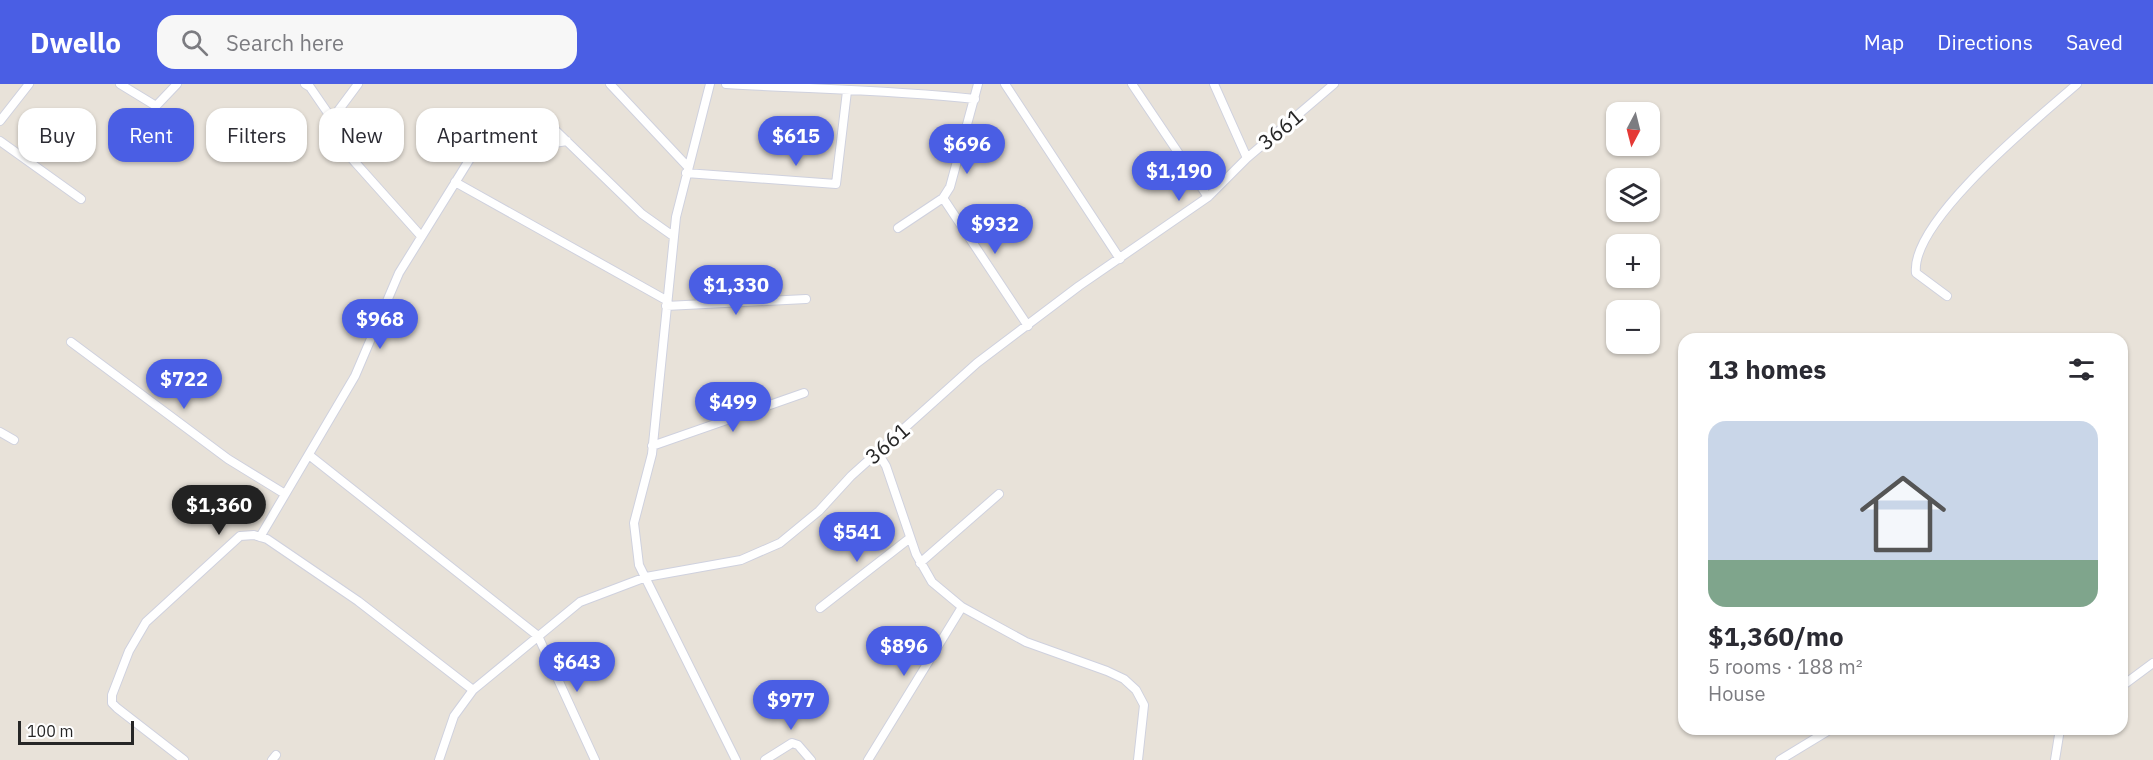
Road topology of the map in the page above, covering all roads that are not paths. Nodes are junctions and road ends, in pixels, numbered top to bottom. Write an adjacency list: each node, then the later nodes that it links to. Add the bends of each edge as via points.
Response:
1 (29, 84): 19 (street)
2 (120, 84): 3 (street, via 156,106)
3 (177, 84)
4 (305, 84): 17 (street)
5 (358, 84): 18 (street)
6 (610, 84): 27 (street)
7 (710, 84): 27 (street)
8 (726, 84): 15 (street)
9 (978, 84): 16 (street)
10 (1005, 84): 35 (street)
11 (1132, 84): 29 (street)
12 (1214, 84): 24 (street)
13 (1334, 84): 24 (street, 3661)
14 (2077, 84): 36 (street, via 1942,212 1916,259 1916,273)
15 (847, 91): 16 (street); 27 (street, via 836,184)
16 (975, 99): 30 (street, via 950,188)
17 (324, 108)
18 (340, 108)
19 (0, 120)
20 (559, 133): 22 (street)
21 (0, 141): 31 (street)
22 (567, 141): 23 (street); 34 (street, via 642,214)
23 (559, 142)
24 (1247, 158): 29 (street, 3661)
25 (355, 162): 33 (street)
26 (468, 162): 28 (street)
27 (687, 170): 34 (street)
28 (455, 182): 33 (street); 38 (street)
29 (1208, 197): 35 (street, 3661)
30 (943, 198): 32 (street); 39 (street)
31 (81, 199)
32 (898, 228)
33 (421, 236): 46 (street, via 399,273 355,376)
34 (673, 236): 38 (street)
35 (1120, 259): 39 (street, 3661)
36 (1947, 296)
37 (806, 299): 38 (street)
38 (666, 303): 44 (street)
39 (1028, 326): 45 (street, 3661, via 977,363)
40 (71, 342): 47 (street, via 228,459)
41 (804, 393): 44 (street)
42 (0, 432): 43 (street)
43 (14, 440)
44 (652, 447): 52 (street, via 634,523 639,565)
45 (878, 453): 50 (street, via 886,465); 52 (street, 3661, via 850,476 819,511 768,549 726,564)
46 (309, 455): 47 (street); 55 (street)
47 (285, 494): 49 (street)
48 (999, 494): 51 (street)
49 (260, 537): 58 (street, via 358,601); 61 (street, via 240,536 146,622 129,651 112,695 117,708)
50 (910, 538): 51 (street); 54 (street)
51 (920, 563): 53 (street, via 932,582)
52 (646, 577): 55 (street, 3661, via 580,602); 64 (street)
53 (962, 607): 67 (street); 68 (street, via 1026,642 1124,679 1144,705)
54 (820, 608)
55 (538, 636): 58 (street, 3661); 63 (street)
56 (2153, 663): 57 (street)
57 (2128, 682)
58 (472, 690): 62 (street, 3661, via 454,716)
59 (1821, 735): 69 (street)
60 (2059, 735): 70 (street)
61 (184, 760)
62 (439, 760)
63 (595, 760)
64 (736, 760)
65 (765, 760): 66 (street, via 792,743)
66 (811, 760)
67 (868, 760)
68 (1138, 760)
69 (1780, 760)
70 (2055, 760)

